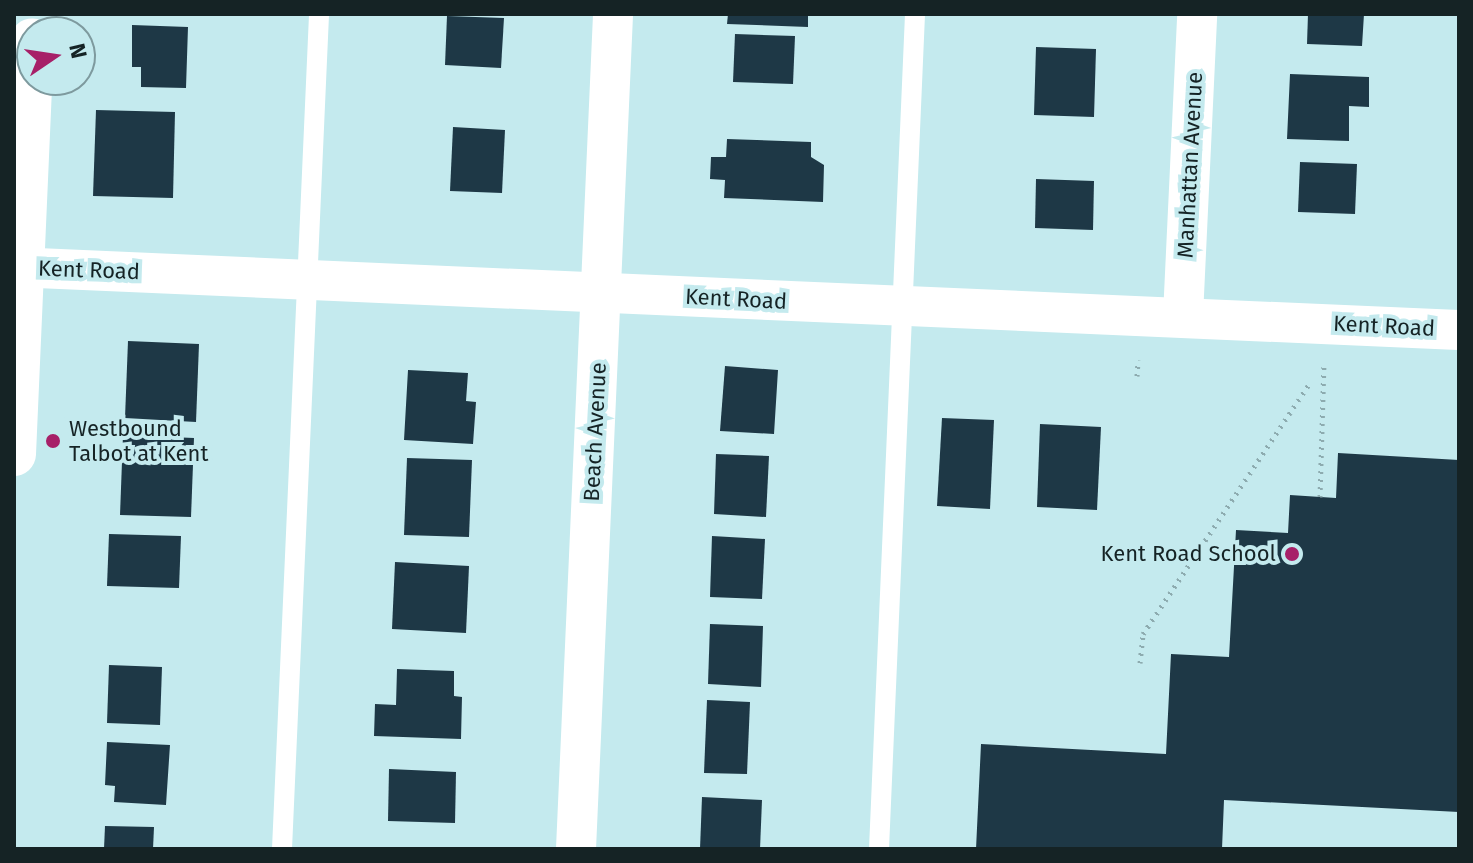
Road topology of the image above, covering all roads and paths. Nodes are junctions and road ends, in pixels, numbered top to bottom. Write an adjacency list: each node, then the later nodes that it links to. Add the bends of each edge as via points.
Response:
1 (319, 14): 7 (lane)
2 (613, 14): 8 (street, Beach Avenue)
3 (915, 14): 9 (lane)
4 (1197, 14): 10 (street, Manhattan Avenue)
5 (29, 96): 6 (street)
6 (18, 267): 7 (street, Kent Road); 14 (street)
7 (307, 279): 8 (street, Kent Road); 17 (lane)
8 (601, 292): 9 (street, Kent Road); 18 (street, Beach Avenue)
9 (901, 307): 10 (street, Kent Road); 19 (lane)
10 (1183, 316): 11 (street, Kent Road)
11 (1326, 323): 12 (street, Kent Road); 15 (path)
12 (1459, 330)
13 (1310, 383): 16 (path, via 1143,634)
14 (14, 454)
15 (1320, 497)
16 (1140, 663)
17 (282, 849)
18 (576, 849)
19 (879, 849)

